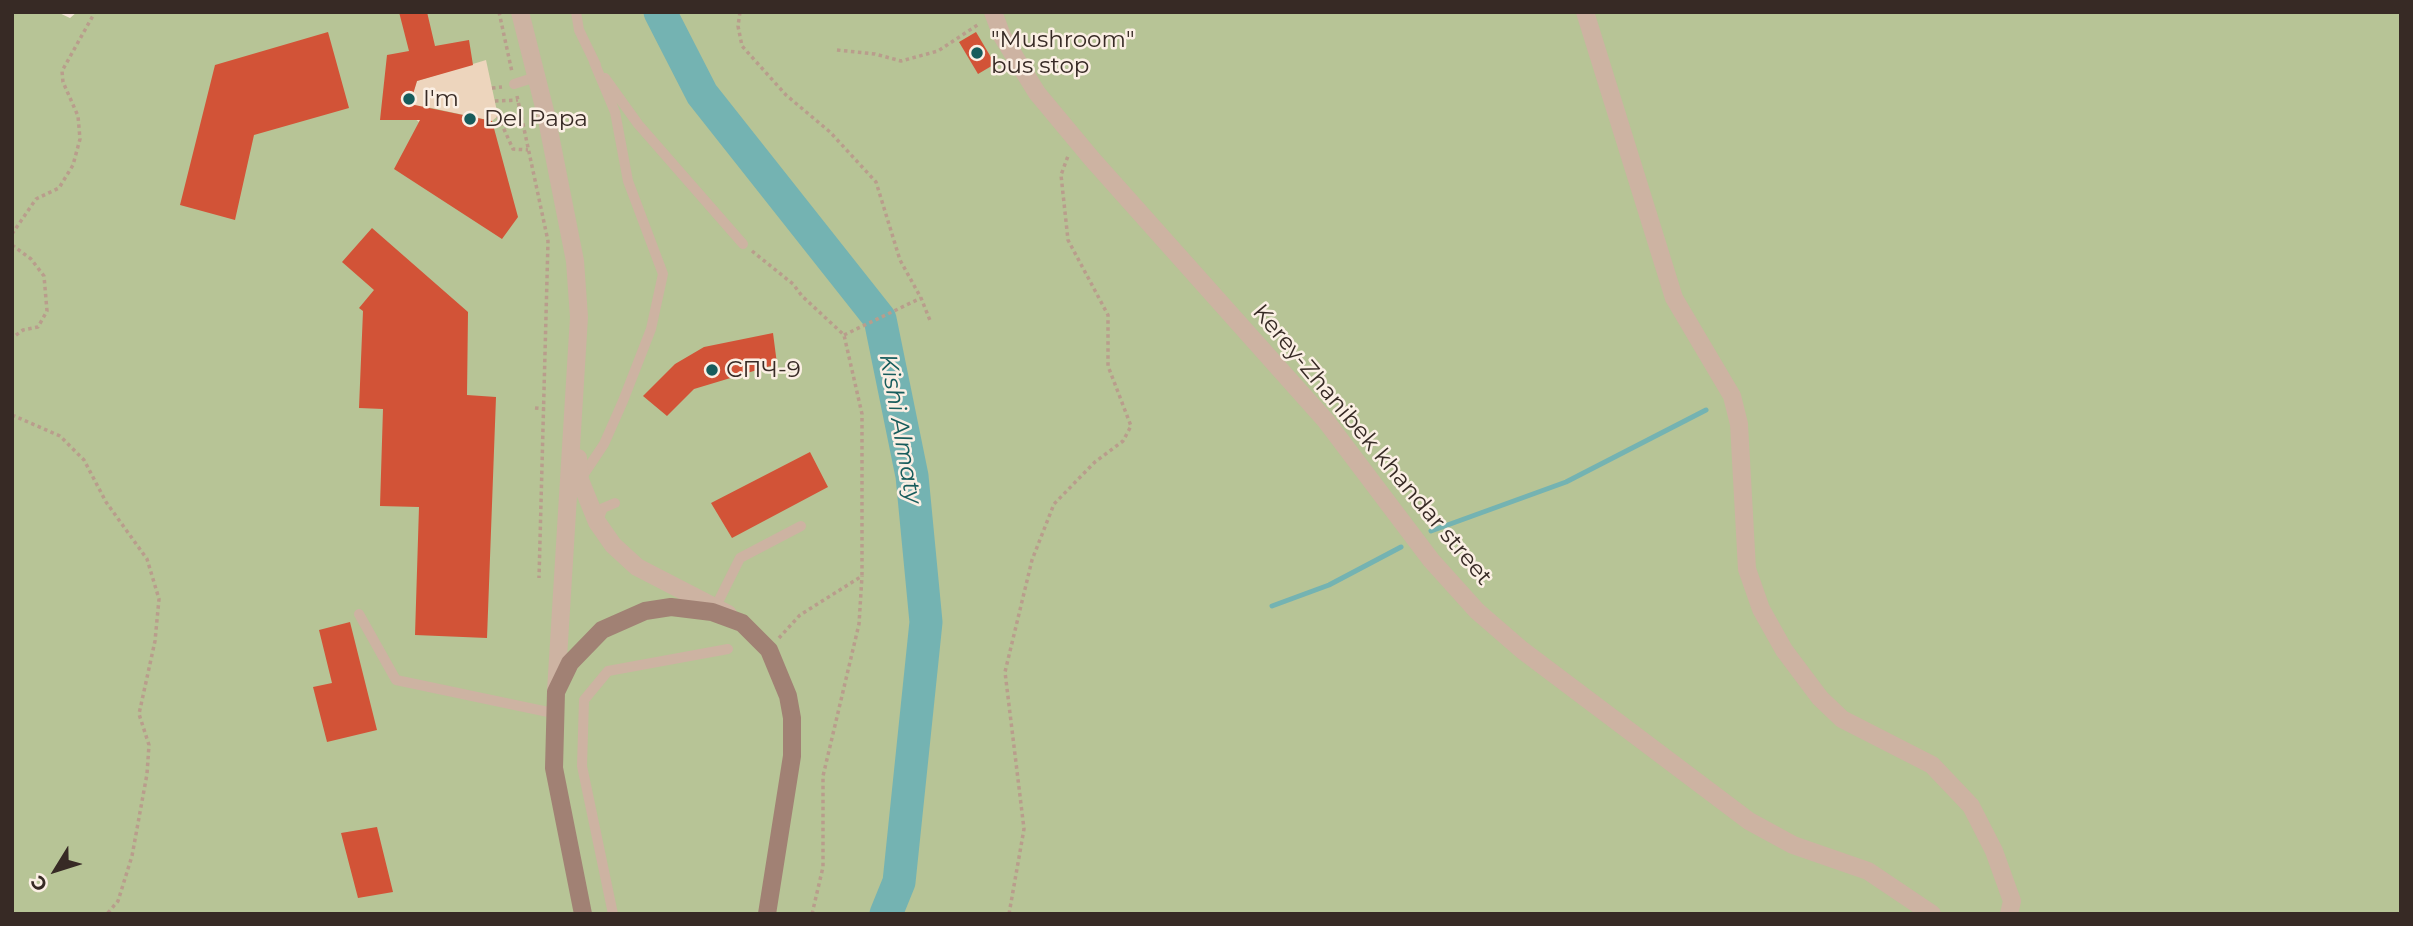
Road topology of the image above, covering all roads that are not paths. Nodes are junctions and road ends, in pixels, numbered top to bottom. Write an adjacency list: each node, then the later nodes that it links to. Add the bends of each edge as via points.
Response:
1 (520, 12): 6 (street)
2 (576, 12): 5 (lane)
3 (1585, 12): 24 (street, via 1674,298 1732,396 1739,424 1747,569 1761,609 1784,650 1842,719 1932,765 1971,806 2012,901)
4 (987, 17): 23 (street, Kerey-Zhanibek khandar street, via 1037,93 1326,421 1431,560 1477,611 1521,650 1749,821 1793,845 1868,871)
5 (594, 62): 8 (lane, via 638,124); 10 (lane, via 615,112 628,181 663,274 651,329 623,401 604,444)
6 (536, 77): 7 (lane); 9 (street, via 575,261 579,317)
7 (514, 84)
8 (743, 244)
9 (572, 402): 10 (street); 18 (street)
10 (580, 480): 12 (street)
11 (615, 503): 12 (lane, via 603,508)
12 (597, 522): 14 (street, via 637,567)
13 (801, 526): 14 (lane, via 740,558)
14 (716, 606): 16 (street)
15 (359, 614): 19 (lane, via 396,680)
16 (742, 623): 18 (main road, via 690,607 645,611 602,630 581,648); 22 (main road, via 769,650 780,670 792,719 792,756)
17 (728, 649): 21 (lane, via 608,671 584,700 582,766)
18 (556, 692): 19 (main road)
19 (554, 713): 20 (main road, via 554,768)
20 (583, 914)
21 (613, 914)
22 (767, 914)
23 (1932, 914)
24 (2009, 914)

